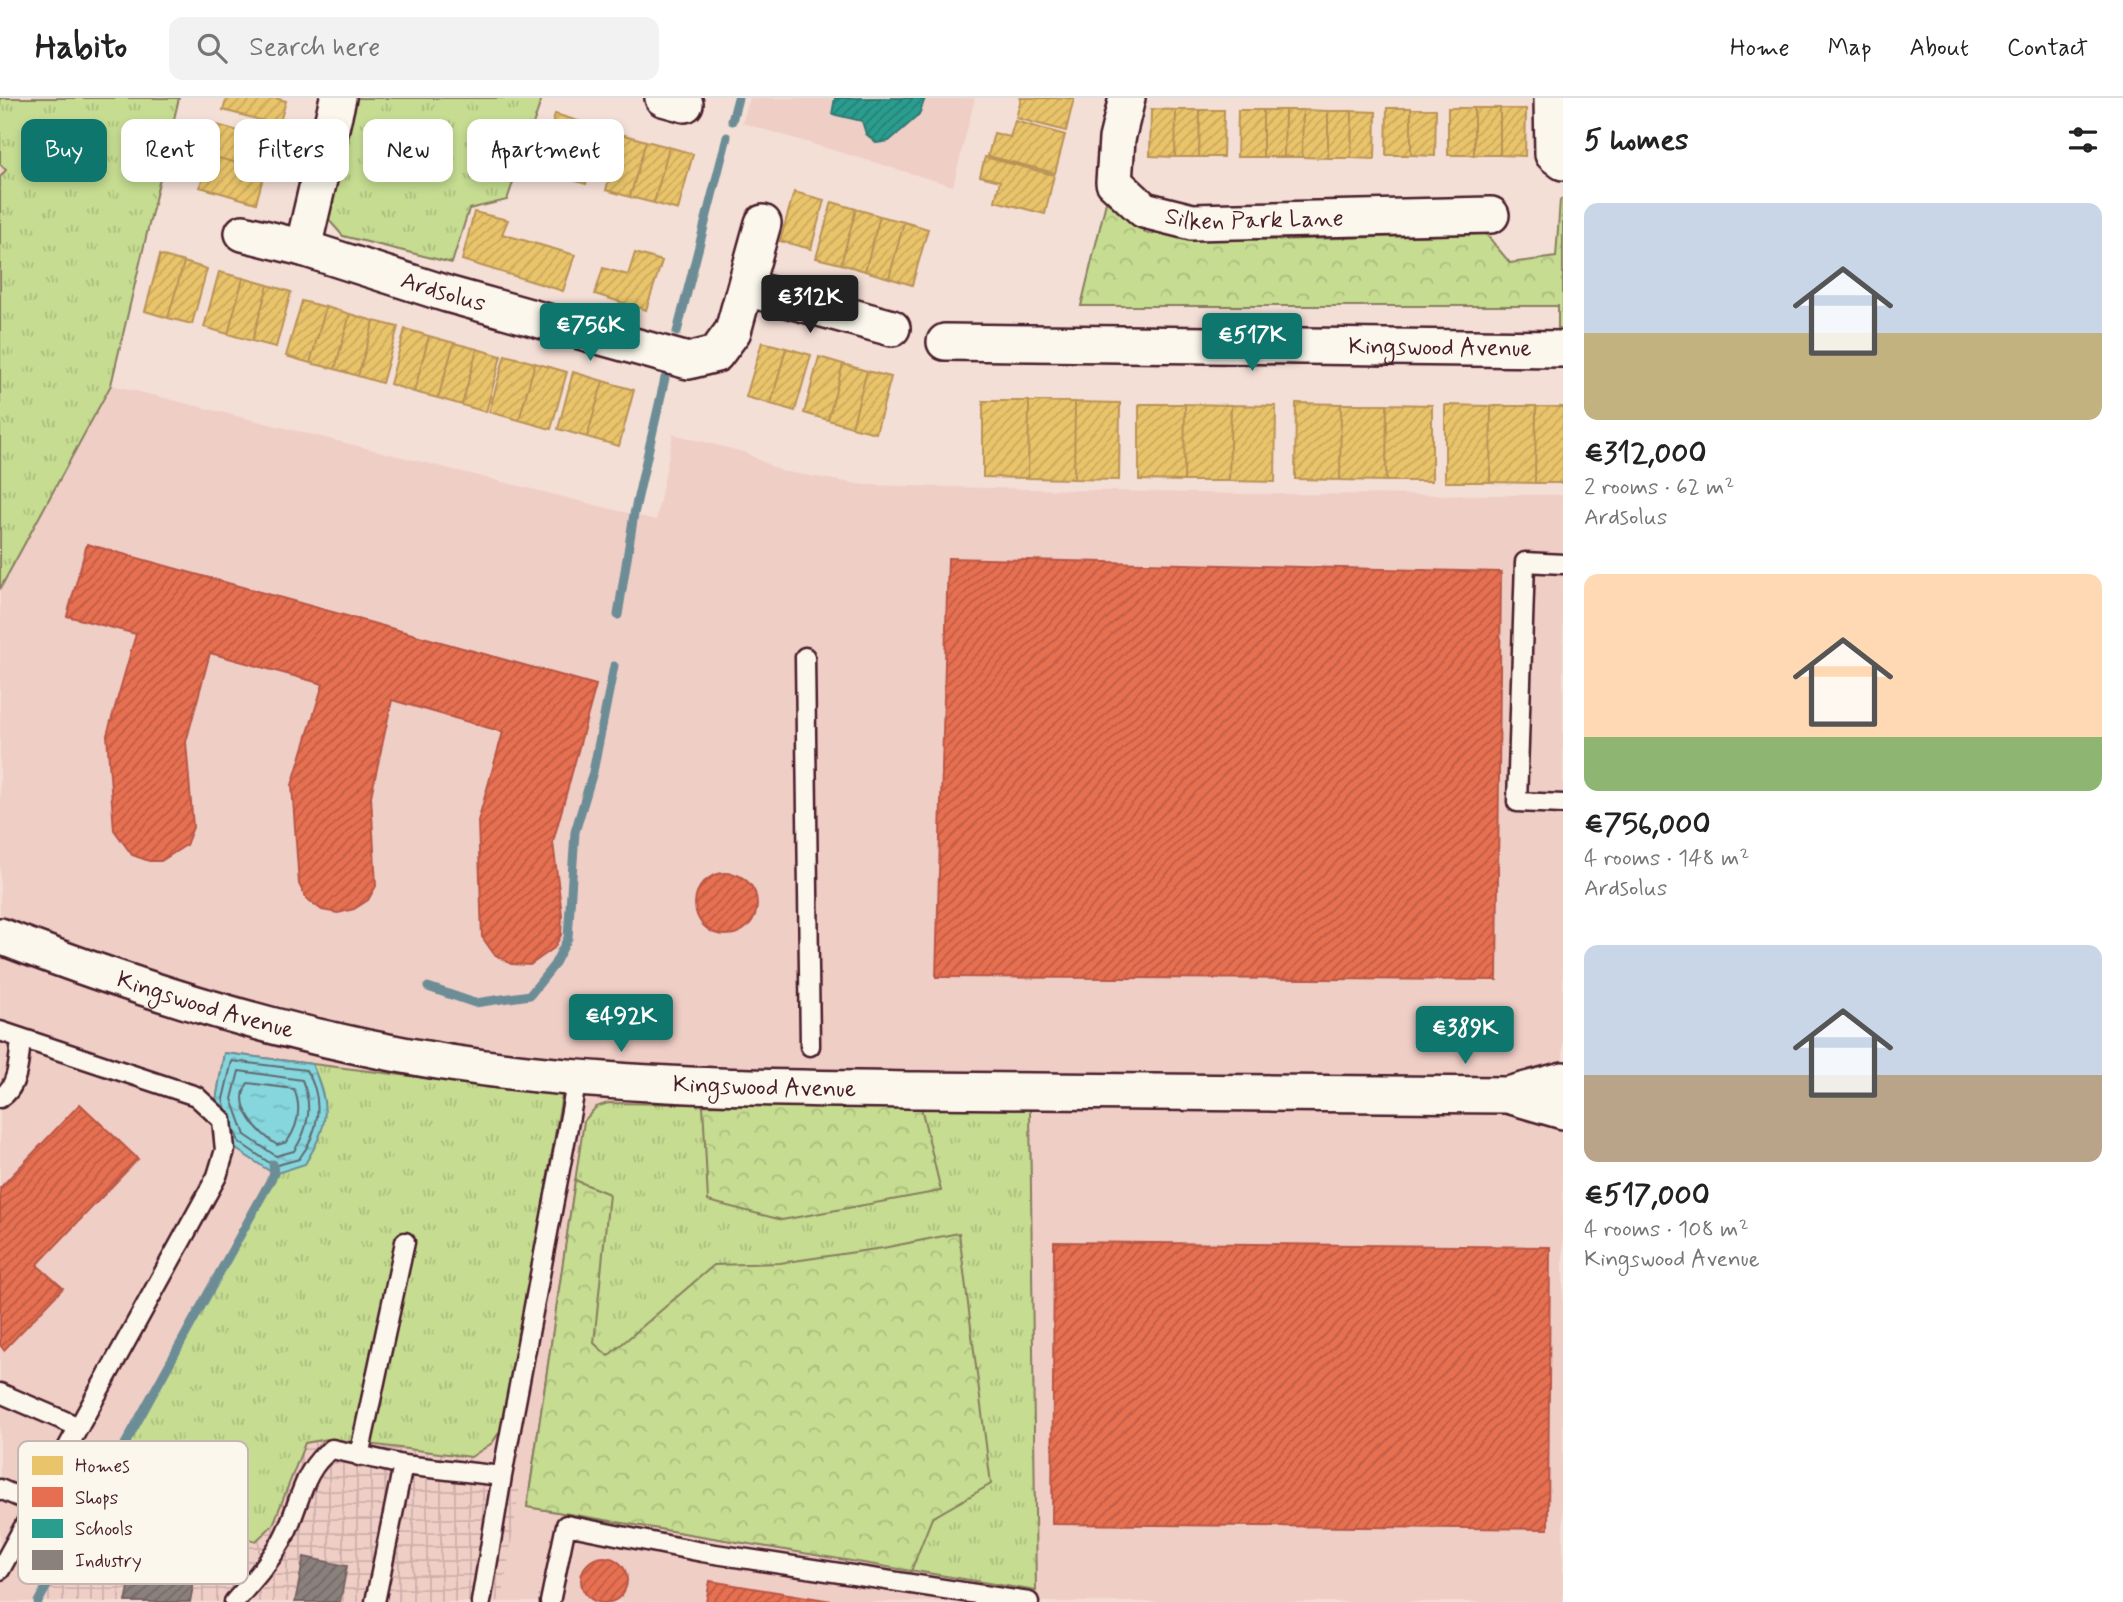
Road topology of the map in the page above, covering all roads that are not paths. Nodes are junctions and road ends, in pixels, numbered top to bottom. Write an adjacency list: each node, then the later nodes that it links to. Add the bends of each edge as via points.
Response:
1 (338, 98): 8 (street)
2 (1128, 98): 5 (street, Silken Park Lane, via 1116,139 1114,182 1144,210 1192,222)
3 (1552, 98): 4 (street, via 1553,154)
4 (1563, 162)
5 (1491, 215)
6 (763, 223): 9 (street, Ardsolus)
7 (243, 233): 8 (street, Ardsolus)
8 (303, 248): 9 (street, Ardsolus, via 447,294 688,361 716,354 733,331)
9 (746, 288): 10 (street)
10 (892, 328)
11 (945, 342): 12 (street, Kingswood Avenue)
12 (1561, 347)
13 (1563, 564): 15 (lane, via 1525,562 1517,802)
14 (805, 657): 19 (lane)
15 (1563, 804)
16 (0, 936): 20 (street, Kingswood Avenue, via 228,1014 332,1041 449,1063)
17 (0, 1031): 18 (lane)
18 (21, 1038): 23 (lane, via 17,1072 9,1093); 27 (lane, via 196,1096 222,1120 225,1150 217,1176)
19 (810, 1046)
20 (578, 1079): 22 (street, Kingswood Avenue, via 731,1087); 31 (lane)
21 (1563, 1080): 22 (street, Kingswood Avenue)
22 (1508, 1095): 24 (street, Kingswood Avenue)
23 (0, 1098)
24 (1563, 1111)
25 (405, 1242): 29 (lane)
26 (0, 1393): 27 (lane)
27 (79, 1427): 28 (lane)
28 (71, 1441)
29 (359, 1456): 30 (lane); 36 (lane, via 332,1449 317,1459 282,1540)
30 (403, 1465): 31 (lane); 37 (lane)
31 (502, 1476): 38 (lane)
32 (0, 1489): 33 (lane)
33 (18, 1497)
34 (18, 1536): 35 (lane)
35 (0, 1570)
36 (234, 1602)
37 (375, 1602)
38 (481, 1602)
39 (550, 1602): 40 (lane, via 566,1525 702,1552)
40 (1029, 1602)

